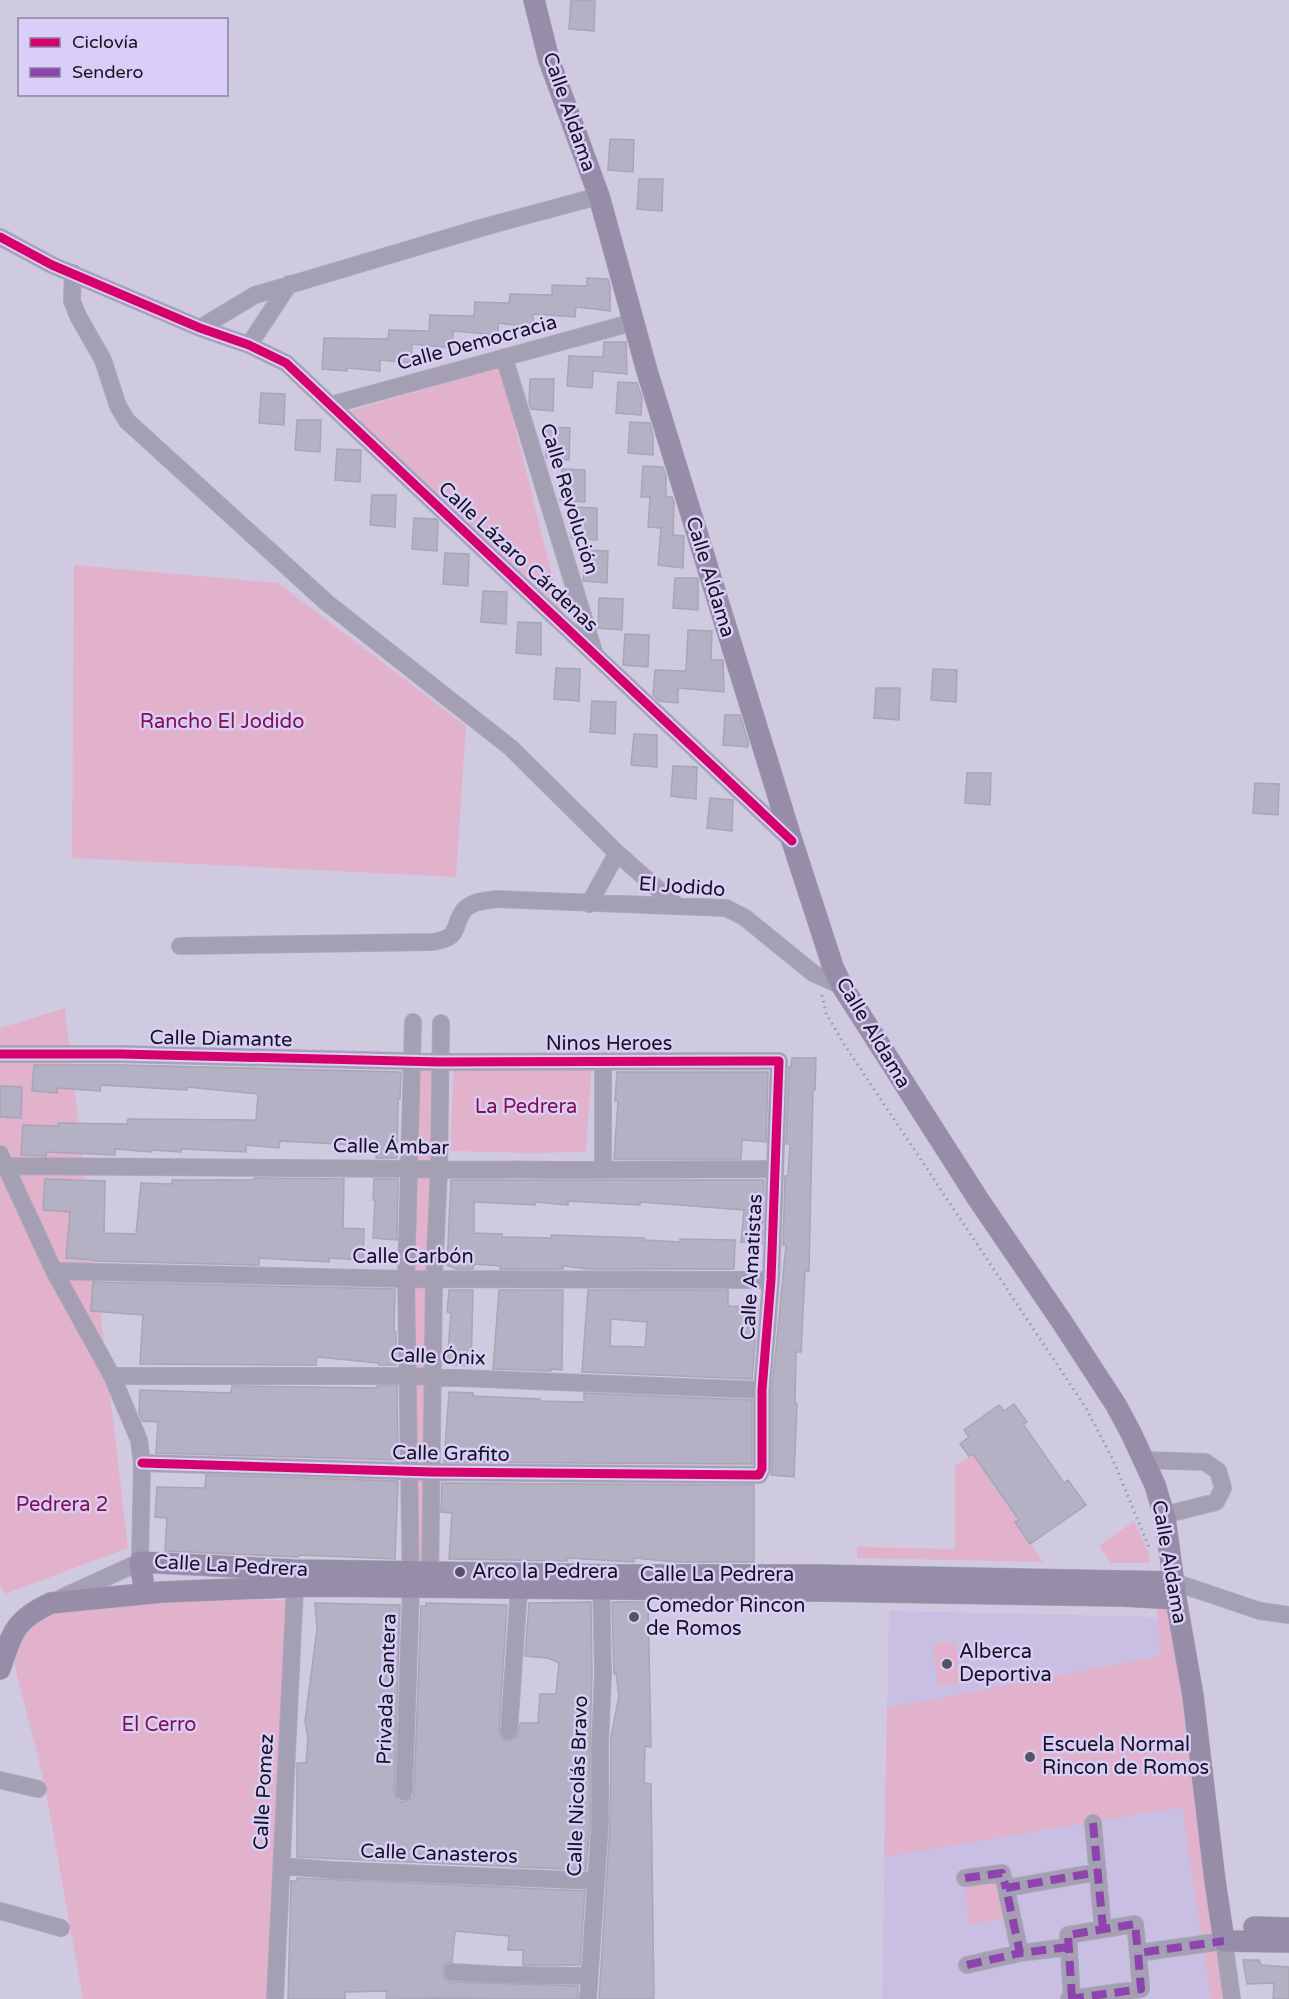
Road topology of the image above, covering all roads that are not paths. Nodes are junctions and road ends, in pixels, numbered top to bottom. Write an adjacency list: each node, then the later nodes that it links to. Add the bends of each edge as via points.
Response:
1 (534, 0): 2 (main road, Calle Aldama, via 549,60)
2 (599, 196): 5 (street); 6 (main road, Calle Aldama)
3 (0, 237): 4 (street, Calle Lázaro Cárdenas)
4 (73, 273): 7 (street, Calle Lázaro Cárdenas); 13 (street, via 72,301 103,360 127,421 326,602 511,748)
5 (289, 284): 7 (street, via 255,295); 8 (street)
6 (634, 322): 9 (street, Calle Democracia); 12 (main road, Calle Aldama)
7 (200, 328): 8 (street, Calle Lázaro Cárdenas)
8 (249, 345): 10 (street, Calle Lázaro Cárdenas, via 286,363)
9 (504, 357): 10 (street, Calle Democracia); 11 (street, Calle Revolución)
10 (331, 405): 11 (street, Calle Lázaro Cárdenas)
11 (594, 653): 12 (street, Calle Lázaro Cárdenas)
12 (792, 841): 17 (main road, Calle Aldama)
13 (617, 853): 14 (street); 15 (street)
14 (589, 904): 15 (street, El Jodido); 16 (street, El Jodido, via 496,899 475,903 465,910 447,940 433,942)
15 (676, 905): 17 (street, El Jodido, via 726,908 744,916 813,974)
16 (180, 946)
17 (842, 986): 38 (main road, Calle Aldama, via 1111,1398)
18 (413, 1022): 22 (street)
19 (441, 1023): 23 (street)
20 (0, 1054): 22 (street, Calle Diamante)
21 (779, 1061): 24 (street, Ninos Heroes); 29 (street, Calle Amatistas)
22 (411, 1062): 23 (street, Calle Diamante); 26 (street)
23 (440, 1062): 24 (street, Ninos Heroes); 27 (street)
24 (603, 1062): 28 (street)
25 (3, 1160): 26 (street, Calle Ámbar); 30 (street, Calle La Pedrera)
26 (409, 1168): 27 (street, Calle Ámbar); 32 (street)
27 (439, 1169): 28 (street, Calle Ámbar); 31 (street)
28 (603, 1169): 29 (street, Calle Ámbar)
29 (775, 1169): 33 (street, Calle Amatistas)
30 (54, 1271): 32 (street, Calle Carbón); 34 (street, Calle La Pedrera)
31 (434, 1278): 32 (street, Calle Carbón); 33 (street, Calle Carbón); 36 (street)
32 (406, 1279): 35 (street)
33 (771, 1280): 37 (street, Calle Amatistas)
34 (112, 1376): 35 (street, Calle Ónix); 39 (street, Calle La Pedrera, via 139,1440)
35 (409, 1376): 36 (street, Calle Ónix); 40 (street)
36 (433, 1377): 37 (street, Calle Ónix); 41 (street)
37 (762, 1390): 42 (street, Calle Amatistas)
38 (1144, 1460): 43 (main road, Calle Aldama); 43 (street, via 1204,1462 1218,1471 1222,1488 1216,1502)
39 (142, 1463): 40 (street, Calle Grafito); 44 (street, Calle La Pedrera)
40 (409, 1471): 41 (street, Calle Grafito); 45 (street)
41 (431, 1472): 42 (street, Calle Grafito); 45 (street)
42 (759, 1475)
43 (1164, 1515): 49 (main road, Calle Aldama)
44 (140, 1562): 45 (main road, Calle La Pedrera); 50 (main road, Calle La Pedrera); 51 (street)
45 (420, 1580): 46 (main road, Calle La Pedrera); 47 (main road, Calle La Pedrera); 48 (main road, Calle La Pedrera); 57 (street, Privada Cantera)
46 (601, 1582): 48 (main road, Calle La Pedrera); 49 (main road, Calle La Pedrera); 62 (street, Calle Nicolás Bravo, via 600,1824)
47 (295, 1587): 50 (main road, Calle La Pedrera); 59 (street, Calle Pomez)
48 (519, 1589): 54 (street)
49 (1175, 1590): 52 (street, Calle La Pedrera); 68 (main road, Calle Aldama, via 1193,1696)
50 (145, 1593): 51 (main road)
51 (51, 1603): 53 (main road, via 26,1617 12,1633)
52 (1289, 1615)
53 (2, 1659)
54 (508, 1731)
55 (0, 1780): 56 (street)
56 (38, 1789)
57 (404, 1792)
58 (1093, 1823): 60 (street)
59 (282, 1866): 62 (street, Calle Canasteros); 76 (street, Calle Pomez)
60 (1098, 1872): 63 (street); 67 (street)
61 (965, 1878): 63 (street, via 1002,1873)
62 (595, 1881): 75 (street, Calle Nicolás Bravo)
63 (1006, 1888): 71 (street)
64 (0, 1911): 65 (street)
65 (61, 1928)
66 (1289, 1928): 68 (main road)
67 (1103, 1929): 70 (street, via 1068,1935); 72 (street, via 1135,1924)
68 (1223, 1934): 69 (main road); 72 (street); 79 (street, Calle Aldama)
69 (1289, 1942)
70 (1069, 1947): 71 (street); 78 (street)
71 (1020, 1953): 73 (street)
72 (1138, 1953): 78 (street, via 1141,1989)
73 (967, 1965)
74 (452, 1972): 75 (street)
75 (590, 1976): 77 (street, Calle Nicolás Bravo)
76 (275, 1999)
77 (588, 1999)
78 (1070, 1999)
79 (1232, 1999)

